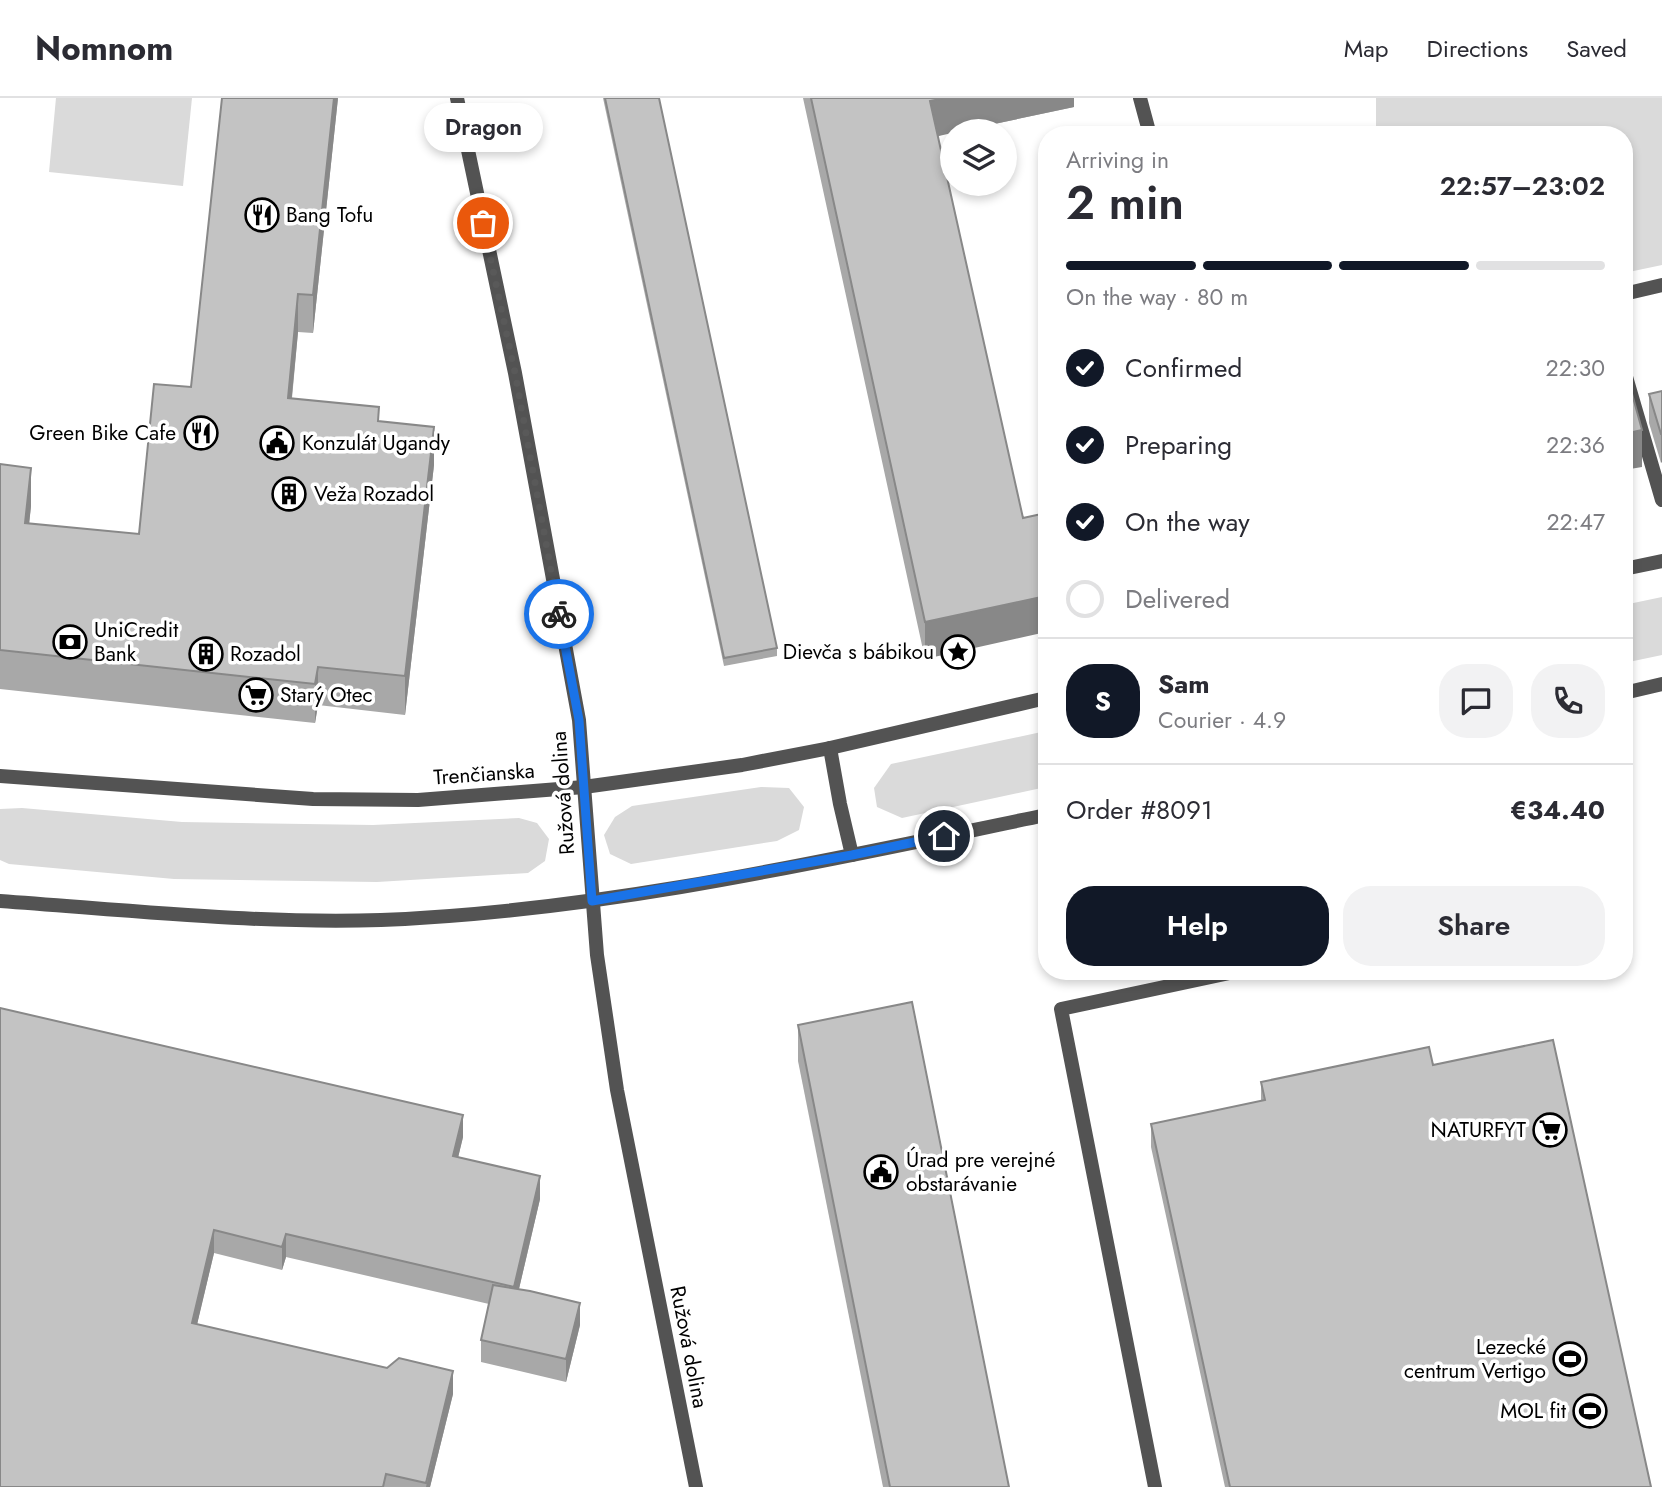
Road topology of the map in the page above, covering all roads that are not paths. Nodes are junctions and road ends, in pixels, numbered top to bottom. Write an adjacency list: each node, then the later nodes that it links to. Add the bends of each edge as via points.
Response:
1 (457, 98): 15 (street, Ružová dolina, via 515,373 579,720)
2 (1140, 98): 3 (street)
3 (1148, 126)
4 (1662, 285): 5 (street)
5 (1633, 292)
6 (1633, 401): 7 (street)
7 (1662, 500)
8 (1662, 561): 9 (street)
9 (1633, 567)
10 (1662, 684): 11 (street)
11 (1633, 691)
12 (1038, 700): 13 (street, Trenčianska)
13 (830, 748): 15 (street, Trenčianska); 17 (street)
14 (0, 776): 15 (street, Trenčianska, via 380,801)
15 (584, 787): 19 (street, Ružová dolina)
16 (1038, 817): 17 (street)
17 (852, 855): 19 (street)
18 (0, 901): 19 (street, via 309,921 473,914)
19 (592, 901): 21 (street, Ružová dolina, via 617,1090)
20 (1197, 980): 22 (street, via 1061,1009)
21 (696, 1487)
22 (1155, 1487)

